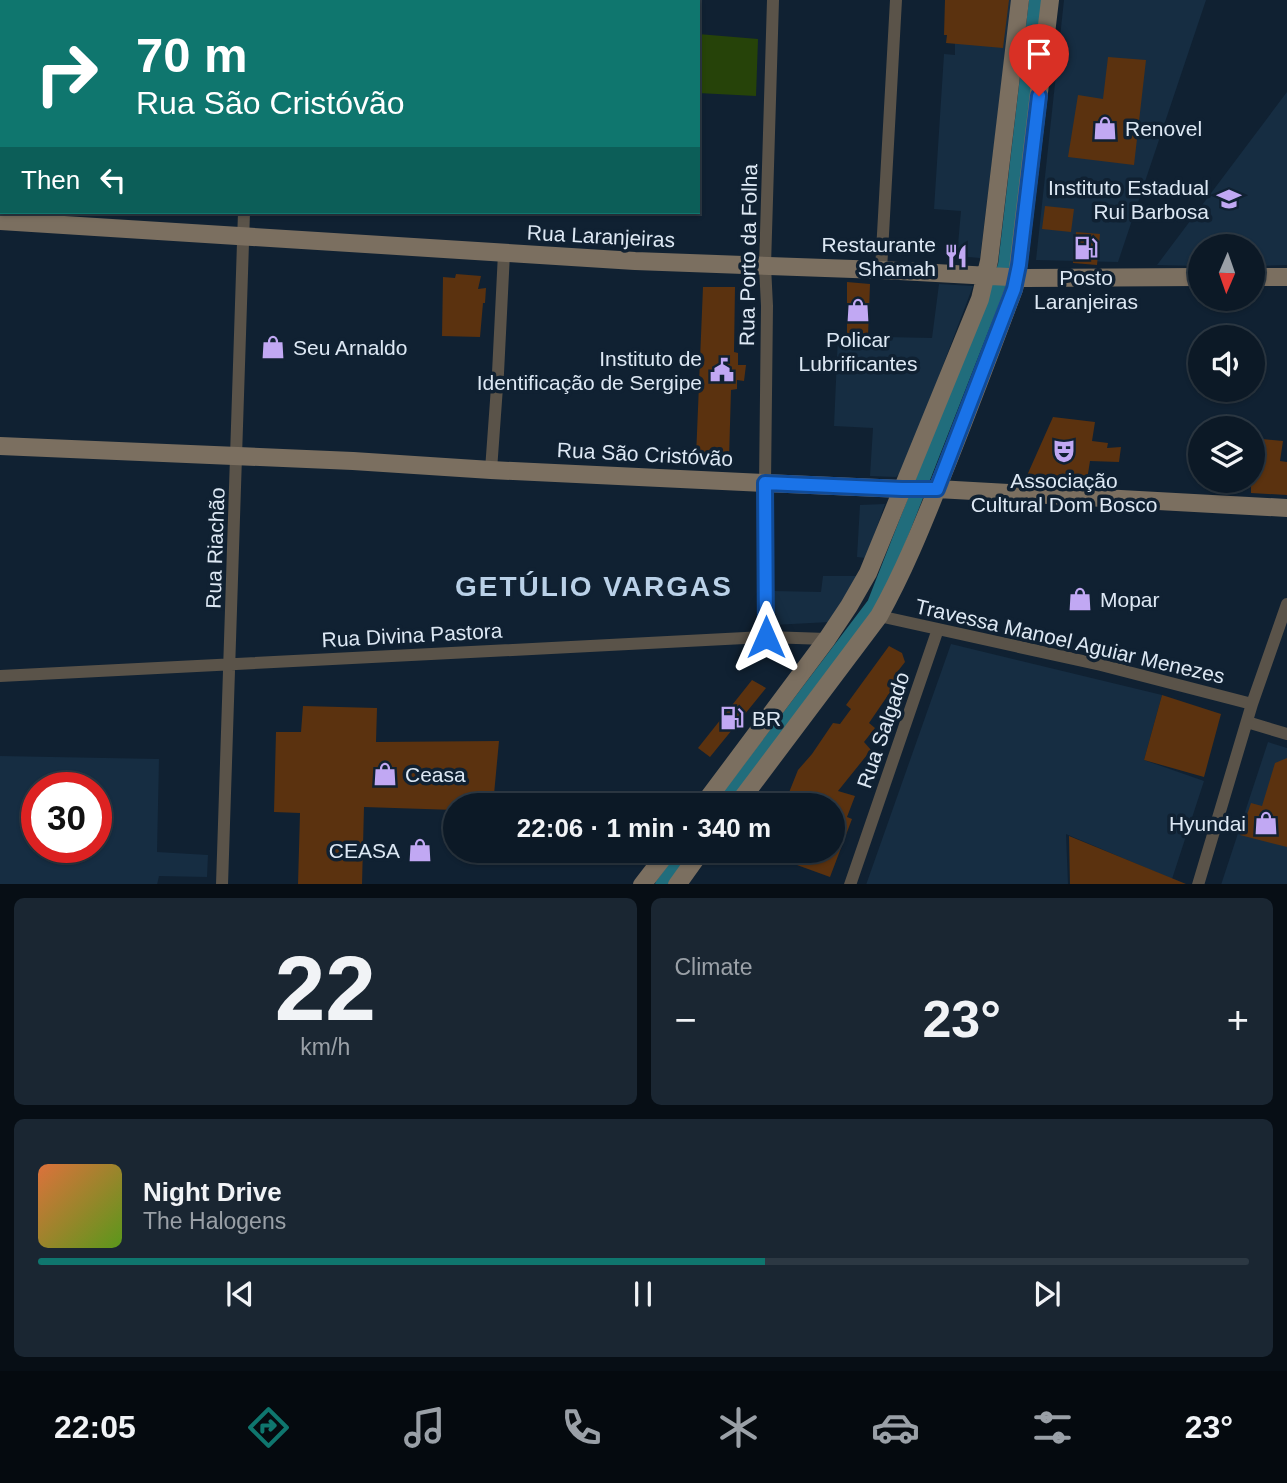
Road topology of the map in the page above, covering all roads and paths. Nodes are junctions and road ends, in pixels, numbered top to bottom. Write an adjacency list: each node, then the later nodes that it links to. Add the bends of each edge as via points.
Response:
1 (773, 0): 9 (street, Rua Porto da Folha)
2 (896, 0): 10 (street)
3 (1020, 0): 11 (main road)
4 (1050, 0): 12 (main road)
5 (244, 214): 7 (street, Rua Riachão)
6 (0, 221): 7 (main road, Rua Laranjeiras)
7 (243, 236): 8 (main road, Rua Laranjeiras); 17 (street, Rua Riachão)
8 (504, 253): 9 (main road, Rua Laranjeiras); 18 (street)
9 (765, 266): 10 (main road, Rua Laranjeiras); 19 (street, Rua Porto da Folha)
10 (881, 270): 11 (main road, Rua Laranjeiras)
11 (988, 276): 12 (main road, Rua Laranjeiras); 20 (main road)
12 (1014, 277): 13 (main road, Rua Laranjeiras); 21 (main road, via 1010,302)
13 (1188, 277)
14 (1265, 277): 15 (main road)
15 (1287, 277)
16 (0, 446): 17 (main road, Rua São Cristóvão)
17 (237, 456): 18 (main road, Rua São Cristóvão); 28 (street, Rua Riachão)
18 (491, 470): 19 (main road, Rua São Cristóvão)
19 (765, 483): 20 (main road, Rua São Cristóvão); 26 (street, Rua Porto da Folha)
20 (903, 489): 21 (main road, Rua São Cristóvão); 27 (main road, via 868,573)
21 (936, 489): 22 (main road, Rua São Cristóvão); 24 (main road, via 897,584)
22 (1287, 508)
23 (1287, 604): 30 (street)
24 (878, 616): 25 (street, Travessa Manoel Aguiar Menezes); 34 (main road)
25 (938, 629): 30 (street, Travessa Manoel Aguiar Menezes); 40 (street, Rua Salgado)
26 (766, 637): 27 (street, Rua Divina Pastora); 28 (street, Rua Divina Pastora)
27 (827, 639): 33 (main road)
28 (231, 663): 29 (street, Rua Divina Pastora); 37 (street, Rua Riachão)
29 (0, 676)
30 (1252, 704): 31 (street)
31 (1247, 722): 32 (street); 41 (street)
32 (1287, 734)
33 (712, 793)
34 (746, 793)
35 (659, 863): 38 (main road)
36 (692, 863): 39 (main road)
37 (222, 884)
38 (642, 884)
39 (677, 884)
40 (850, 884)
41 (1198, 884)

